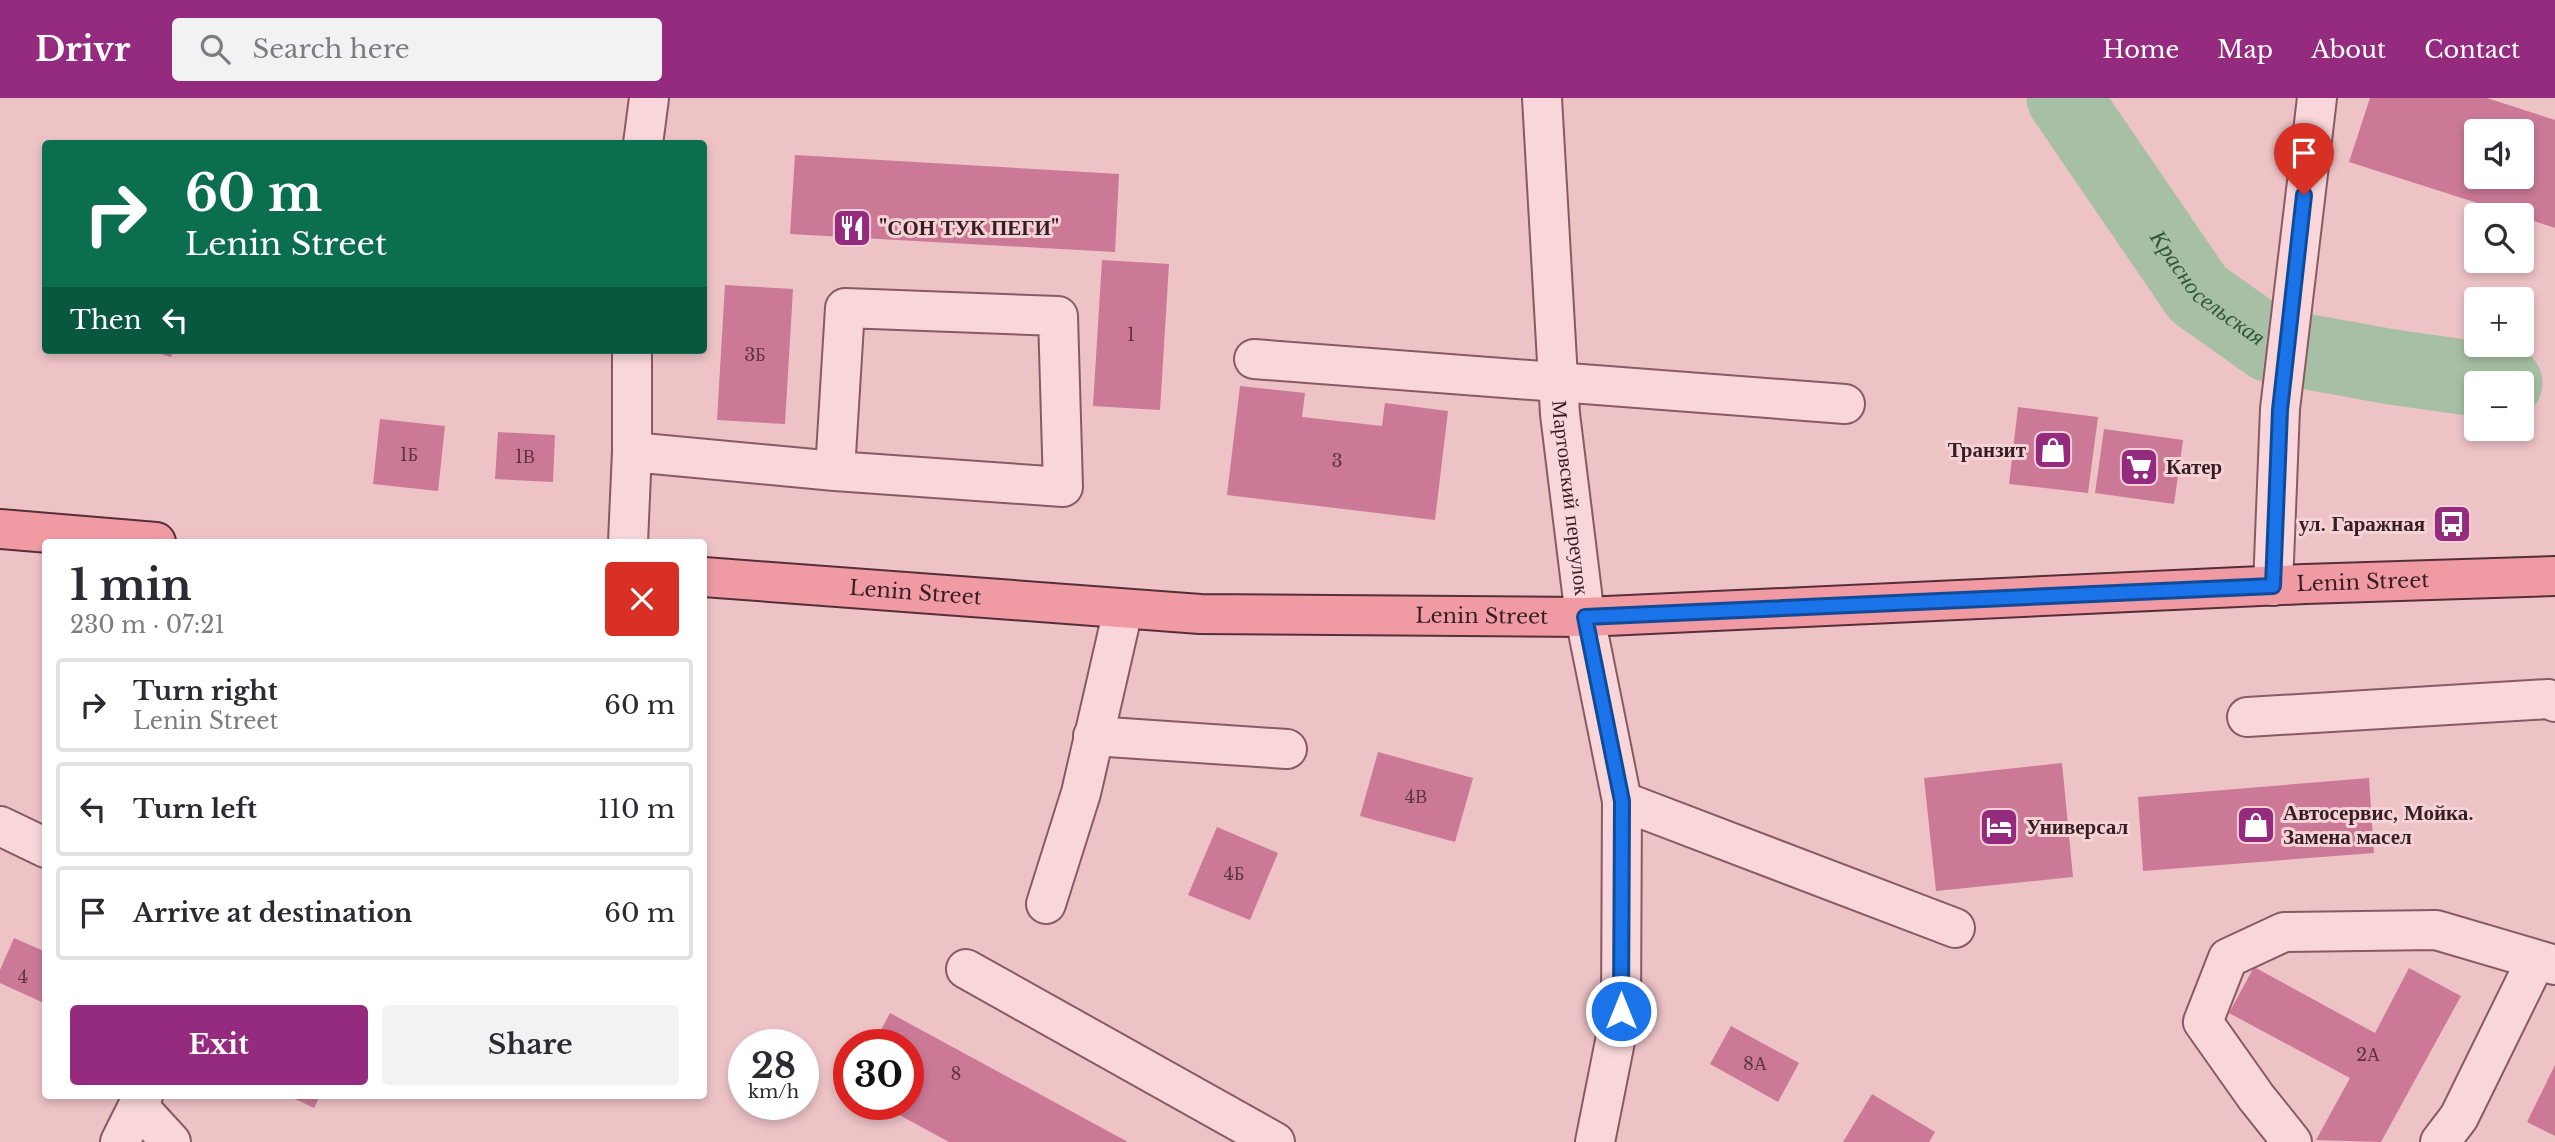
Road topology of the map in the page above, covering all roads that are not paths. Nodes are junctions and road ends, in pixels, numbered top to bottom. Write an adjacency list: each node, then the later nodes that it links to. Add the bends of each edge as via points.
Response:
1 (649, 98): 4 (street)
2 (1542, 98): 7 (street, Мартовский переулок)
3 (2317, 98): 16 (street, via 2280,410)
4 (644, 140)
5 (632, 354): 9 (street)
6 (1254, 359): 7 (street)
7 (1557, 384): 8 (street); 18 (street, Мартовский переулок)
8 (1845, 404)
9 (632, 452): 10 (street); 13 (street)
10 (835, 471): 10 (street, via 1063,487 1058,316 845,308)
11 (0, 529): 12 (main road)
12 (120, 539)
13 (628, 539)
14 (2555, 576): 16 (main road, Lenin Street)
15 (707, 577): 17 (main road, Lenin Street)
16 (2273, 586): 18 (main road, Lenin Street)
17 (1123, 610): 18 (main road, Lenin Street); 21 (street)
18 (1585, 617): 23 (street, Мартовский переулок)
19 (2555, 702): 20 (street)
20 (2247, 717)
21 (1093, 736): 22 (street); 26 (street, via 1081,793)
22 (1287, 748)
23 (1622, 801): 27 (street); 34 (street, Мартовский переулок, via 1621,1011)
24 (0, 826): 25 (street)
25 (42, 846)
26 (1046, 904)
27 (1955, 928)
28 (2545, 963): 35 (street, via 2436,930 2284,932 2228,958 2203,1022); 36 (street, via 2459,1117)
29 (966, 969): 33 (street)
30 (141, 1101): 31 (street); 32 (street)
31 (120, 1142)
32 (171, 1142)
33 (1275, 1142)
34 (1595, 1142)
35 (2292, 1142)
36 (2440, 1142)

